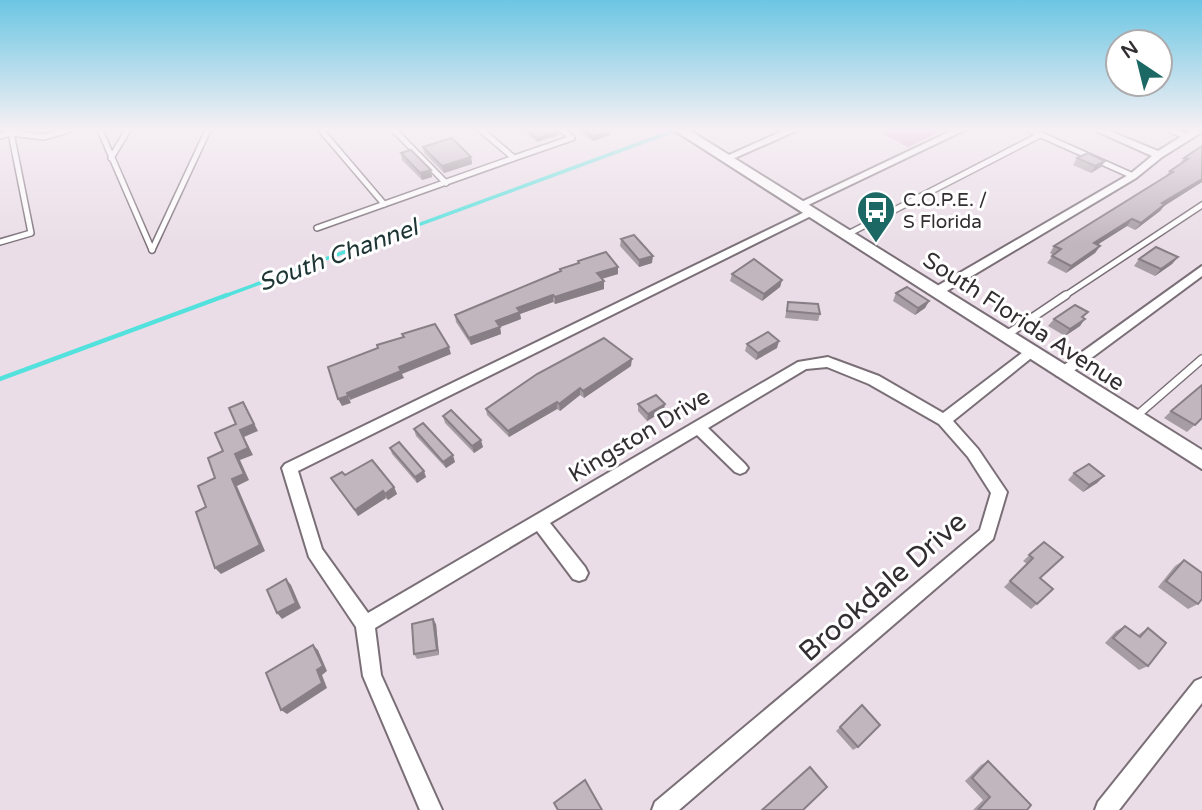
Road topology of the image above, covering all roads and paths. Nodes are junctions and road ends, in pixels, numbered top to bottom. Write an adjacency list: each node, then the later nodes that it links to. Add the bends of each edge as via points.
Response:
1 (19, 168): 19 (lane, via 31,233)
2 (115, 168): 3 (lane, via 152,250)
3 (190, 168)
4 (353, 168): 14 (lane)
5 (431, 168): 13 (lane)
6 (487, 168): 13 (lane)
7 (739, 168): 16 (main road, South Florida Avenue)
8 (886, 168): 16 (street)
9 (976, 168): 18 (lane)
10 (1114, 168): 12 (lane)
11 (1143, 168): 12 (street)
12 (1133, 176): 21 (street)
13 (446, 183): 14 (lane)
14 (384, 204): 17 (lane)
15 (1202, 205): 22 (lane)
16 (805, 209): 18 (main road, South Florida Avenue); 33 (street, via 290,468 315,552)
17 (317, 228)
18 (846, 234): 21 (main road, South Florida Avenue)
19 (0, 242)
20 (1202, 270): 25 (street)
21 (936, 292): 22 (main road, South Florida Avenue)
22 (1005, 336): 23 (main road, South Florida Avenue)
23 (1030, 352): 25 (main road, South Florida Avenue); 27 (street)
24 (1202, 359): 26 (lane)
25 (1062, 373): 26 (main road, South Florida Avenue)
26 (1133, 418): 29 (main road, South Florida Avenue)
27 (944, 420): 28 (street, Kingston Drive, via 874,380 828,362 803,365); 36 (street, Brookdale Drive, via 999,492 986,534)
28 (697, 426): 30 (street); 31 (street, Kingston Drive)
29 (1202, 461)
30 (740, 468)
31 (539, 521): 32 (street); 33 (street, Kingston Drive)
32 (579, 573)
33 (365, 624): 35 (street, via 372,676)
34 (1202, 688): 37 (street)
35 (431, 810)
36 (663, 810)
37 (1106, 810)

